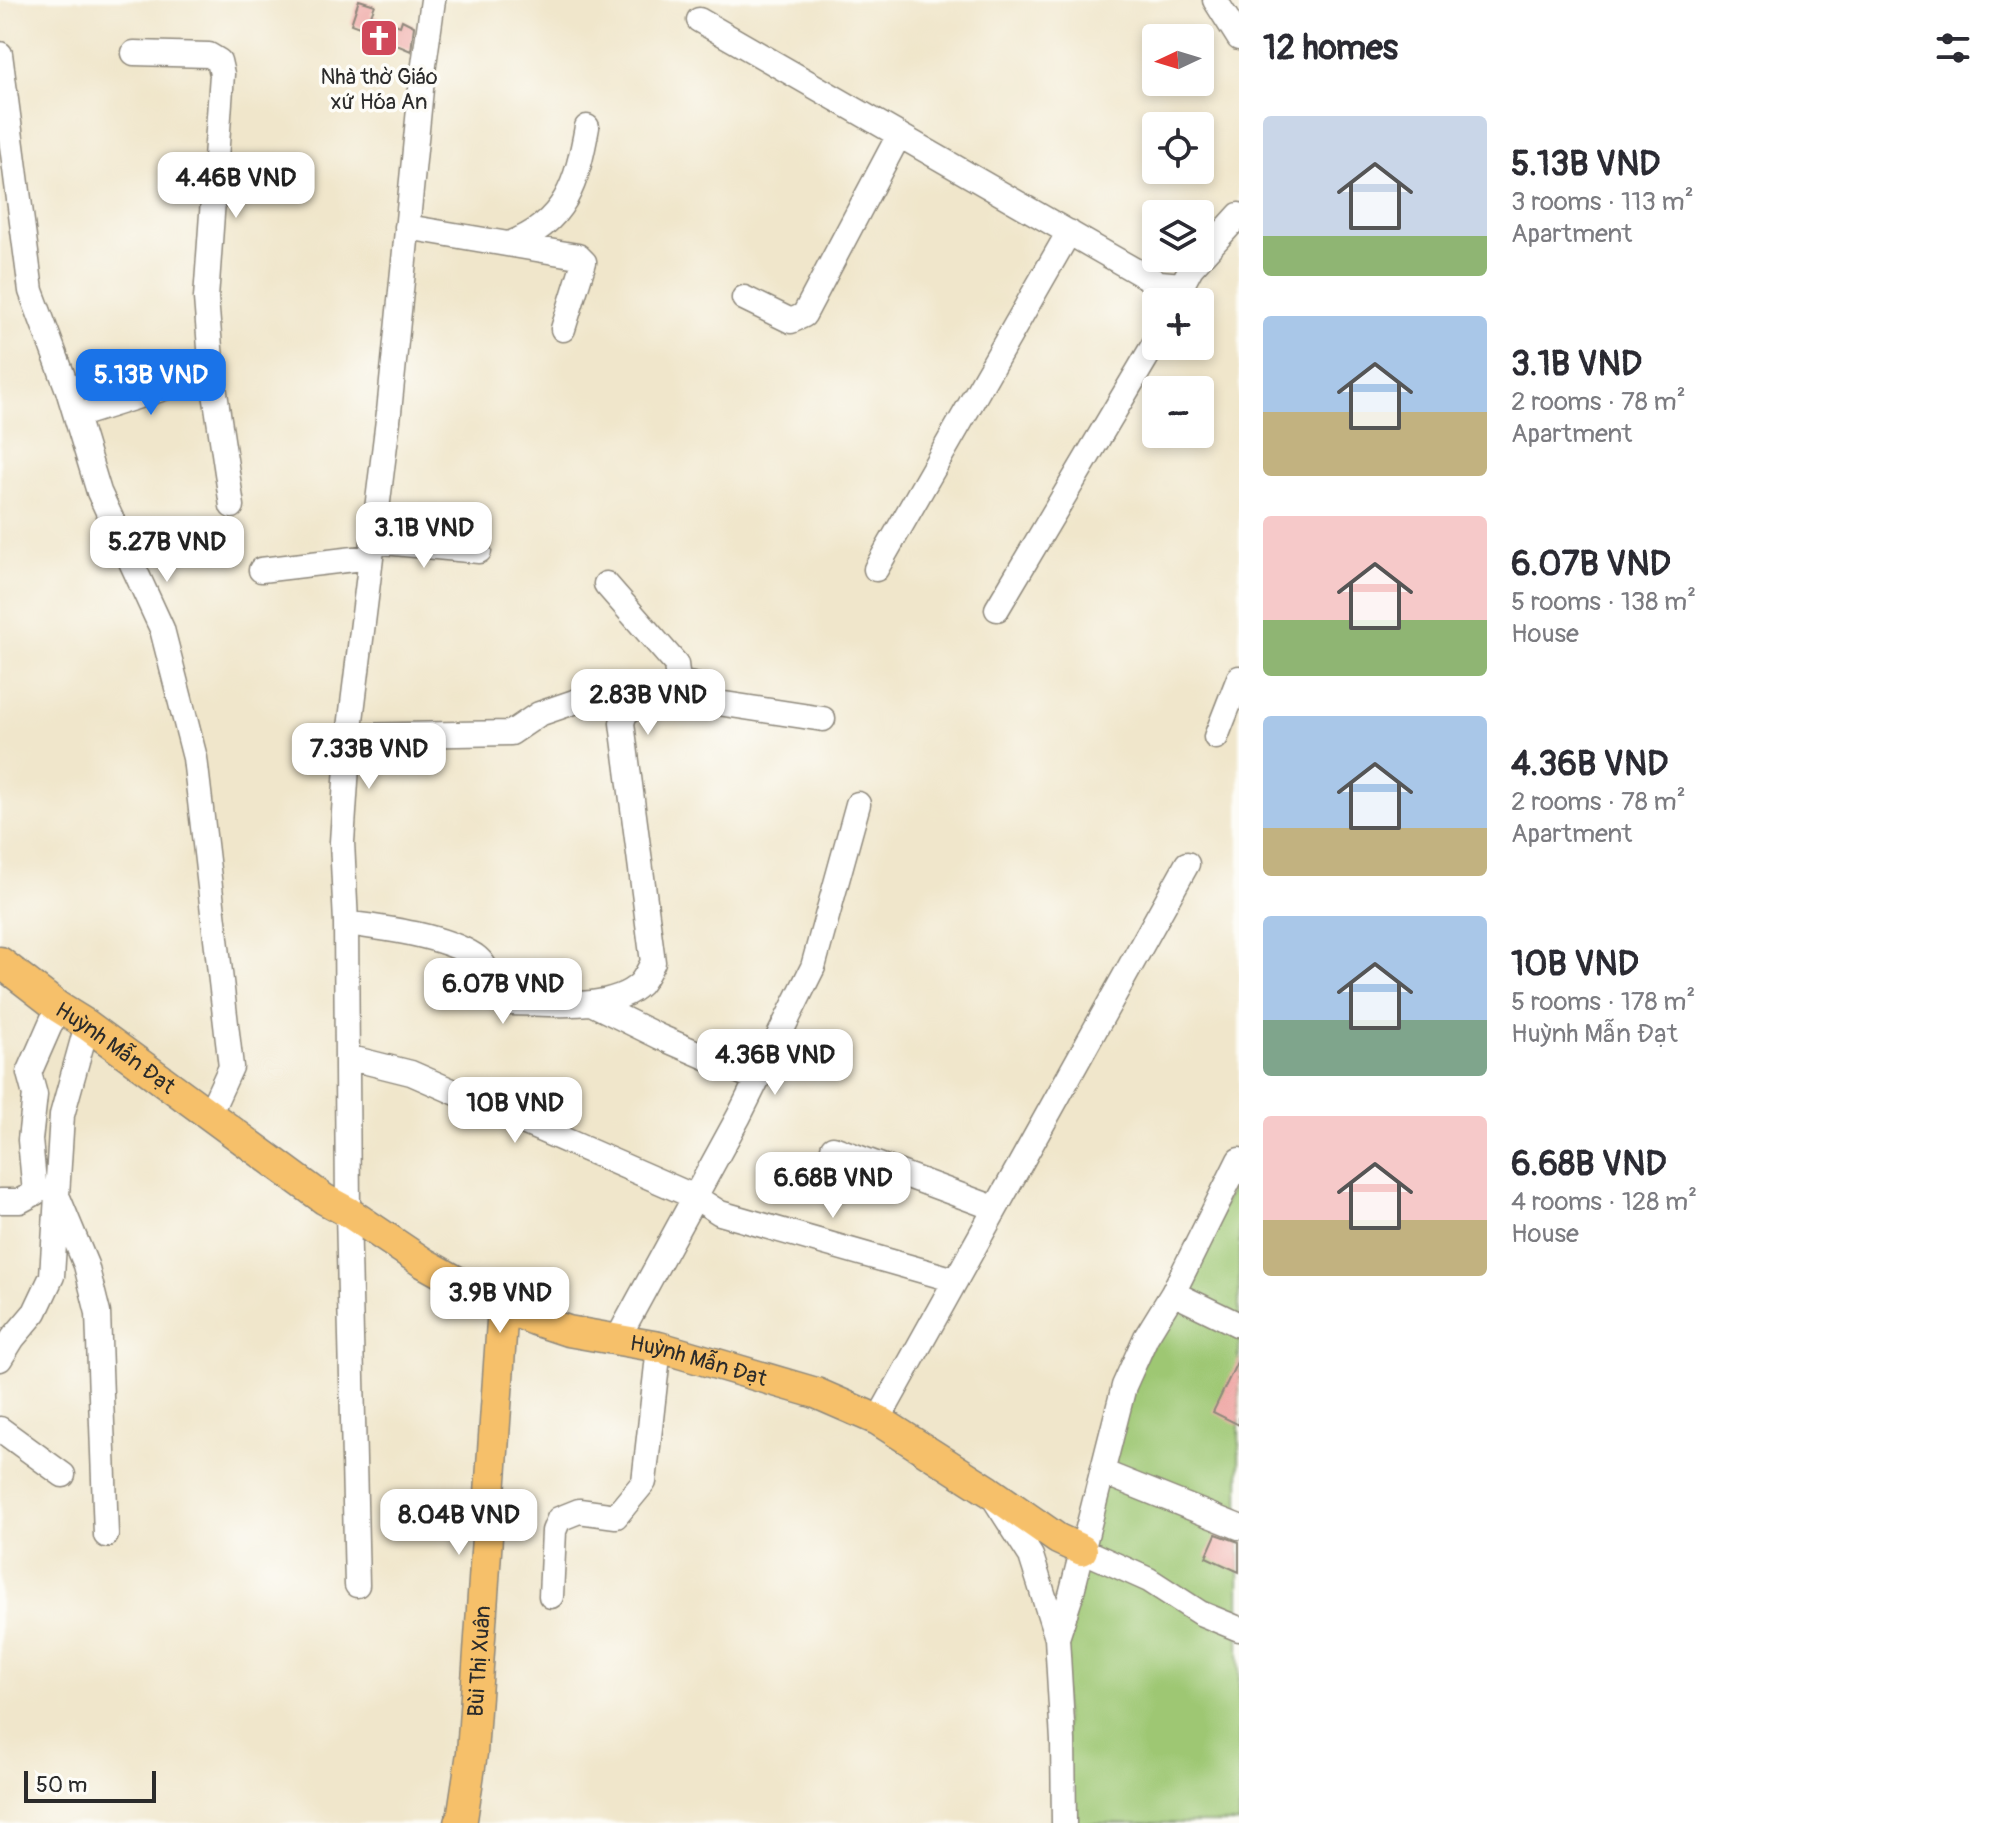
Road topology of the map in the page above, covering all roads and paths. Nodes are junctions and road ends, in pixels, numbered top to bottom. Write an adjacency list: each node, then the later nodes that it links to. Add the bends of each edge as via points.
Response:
1 (433, 0): 10 (street)
2 (1215, 0): 4 (street)
3 (699, 20): 8 (street)
4 (1239, 38)
5 (134, 53): 18 (street, via 209,55 219,61 206,298)
6 (0, 54): 19 (street, via 31,291)
7 (587, 127): 12 (street, via 579,171 558,212 528,237)
8 (899, 135): 11 (street); 15 (street, via 804,315 791,321)
9 (1239, 215): 14 (street, via 1191,268)
10 (407, 227): 12 (street); 21 (street)
11 (1069, 232): 13 (street); 23 (street)
12 (509, 244): 16 (street, via 578,256 584,262)
13 (1168, 288)
14 (1181, 288)
15 (744, 298)
16 (563, 329)
17 (1145, 360): 26 (street)
18 (212, 373): 19 (street); 20 (street)
19 (76, 416): 42 (street, via 99,492 162,629 195,758 231,1067)
20 (232, 506)
21 (372, 549): 22 (street); 24 (street); 31 (street)
22 (479, 551)
23 (876, 569)
24 (261, 570)
25 (606, 584): 28 (street, via 676,664)
26 (997, 609)
27 (1239, 678): 32 (street)
28 (678, 682): 29 (street); 30 (street, via 698,686 718,703)
29 (629, 710): 31 (street, via 615,688 539,714 511,733); 37 (street, via 622,723 653,962 636,987)
30 (823, 719)
31 (349, 736): 35 (street, via 342,842)
32 (1216, 737)
33 (858, 804): 41 (street, via 813,967)
34 (1187, 864): 48 (street)
35 (346, 923): 37 (street, via 414,935 472,954 486,965 501,1001); 40 (street)
36 (0, 962): 38 (main road, Huỳnh Mẫn Đạt)
37 (593, 1004): 41 (street)
38 (58, 1007): 39 (main road, Huỳnh Mẫn Đạt); 47 (street, via 29,1073 35,1095 30,1129 35,1193 20,1201)
39 (87, 1025): 42 (main road, Huỳnh Mẫn Đạt); 45 (street, via 62,1115)
40 (347, 1057): 46 (street, via 411,1073); 49 (street)
41 (757, 1079): 46 (street)
42 (209, 1115): 49 (main road, Huỳnh Mẫn Đạt)
43 (833, 1148): 48 (street)
44 (1239, 1160): 51 (street)
45 (57, 1196): 55 (street, via 52,1276 35,1312); 63 (street, via 86,1265 98,1313)
46 (695, 1197): 50 (street, via 720,1213); 54 (street)
47 (0, 1201)
48 (994, 1208): 50 (street)
49 (348, 1212): 52 (main road, Huỳnh Mẫn Đạt); 65 (street)
50 (955, 1280): 57 (street)
51 (1173, 1293): 53 (street); 59 (street, via 1124,1386)
52 (503, 1307): 54 (main road, Huỳnh Mẫn Đạt, via 568,1331); 69 (main road, Bùi Thị Xuân, via 472,1753)
53 (1239, 1325)
54 (618, 1338): 56 (main road, Huỳnh Mẫn Đạt)
55 (4, 1346)
56 (659, 1347): 57 (main road, Huỳnh Mẫn Đạt, via 816,1393); 66 (street, via 644,1482 616,1516 579,1511 559,1519)
57 (878, 1420): 61 (main road, Huỳnh Mẫn Đạt)
58 (0, 1429): 60 (street)
59 (1102, 1472): 62 (street); 64 (street)
60 (63, 1475)
61 (989, 1491): 64 (main road, Huỳnh Mẫn Đạt); 68 (street, via 1031,1556)
62 (1239, 1527)
63 (106, 1535)
64 (1082, 1550): 67 (street); 68 (street)
65 (357, 1585)
66 (551, 1596)
67 (1239, 1629)
68 (1057, 1638): 70 (street)
69 (462, 1822)
70 (1064, 1823)

